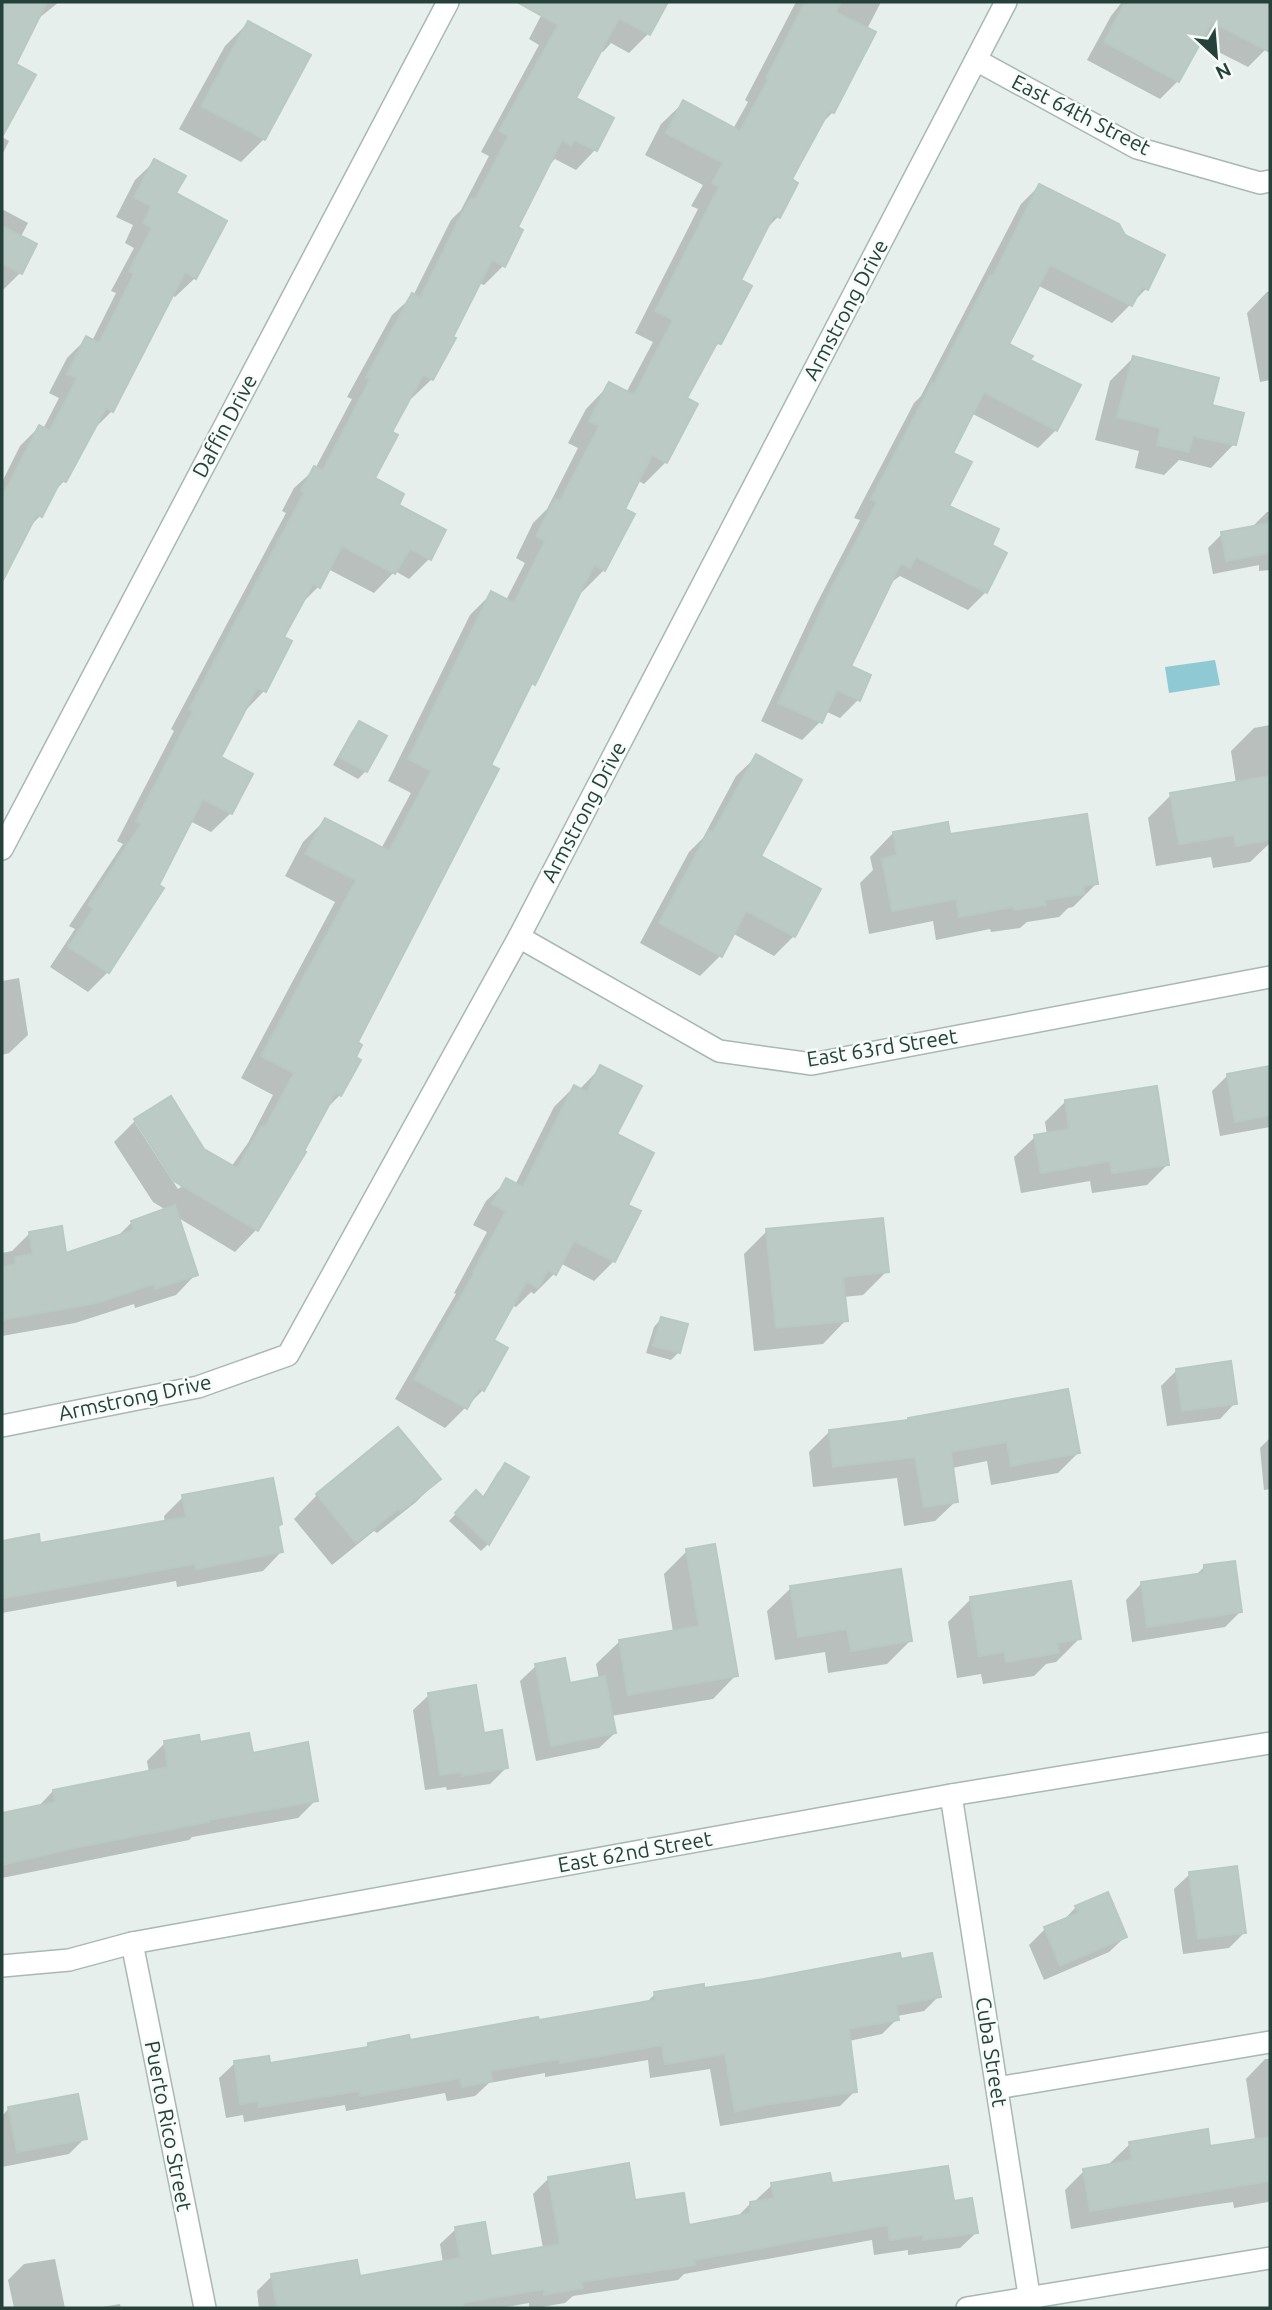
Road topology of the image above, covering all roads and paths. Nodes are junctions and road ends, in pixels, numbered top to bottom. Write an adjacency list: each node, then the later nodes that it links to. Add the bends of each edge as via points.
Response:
1 (448, 2): 5 (street, Daffin Drive)
2 (1006, 2): 3 (street, Armstrong Drive)
3 (976, 60): 4 (street, East 64th Street, via 1138,148 1260,183); 6 (street, Armstrong Drive)
4 (1270, 181)
5 (2, 849)
6 (519, 937): 7 (street, East 63rd Street, via 719,1051 812,1064); 8 (street, Armstrong Drive, via 288,1355 198,1387)
7 (1270, 977)
8 (2, 1426)
9 (1270, 1743): 10 (street, East 62nd Street)
10 (951, 1795): 11 (street, East 62nd Street); 14 (street, Cuba Street)
11 (132, 1943): 12 (street, East 62nd Street, via 69,1960); 17 (street, Puerto Rico Street)
12 (2, 1966)
13 (1270, 2042): 14 (street)
14 (997, 2088): 16 (street, Cuba Street)
15 (1270, 2258): 16 (street)
16 (1030, 2303): 18 (street)
17 (205, 2308)
18 (967, 2308)

